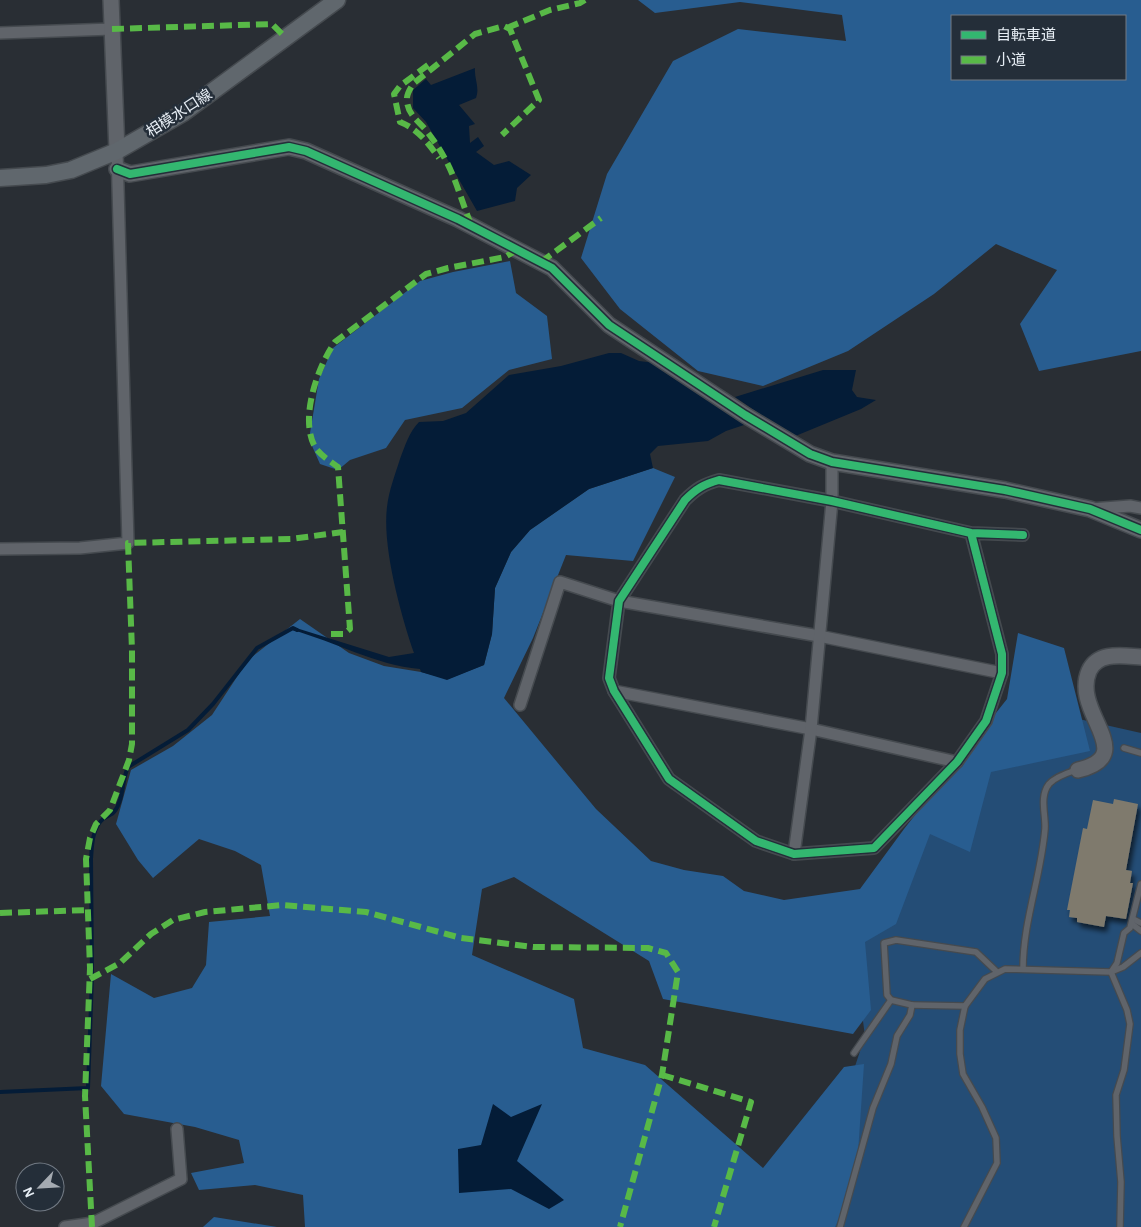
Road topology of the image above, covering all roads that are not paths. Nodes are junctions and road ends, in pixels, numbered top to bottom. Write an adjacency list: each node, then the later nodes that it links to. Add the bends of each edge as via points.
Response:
1 (111, 0): 3 (street)
2 (337, 0): 5 (main road, 相模水口線, via 183,113)
3 (112, 29): 4 (street); 5 (street)
4 (0, 33)
5 (117, 151): 6 (street); 7 (main road, 相模水口線, via 71,170)
6 (117, 169): 8 (street, via 130,174 289,147 306,151 458,219 552,268 608,325 745,415 810,454); 15 (street, via 128,543 80,548)
7 (0, 178)
8 (832, 462): 9 (street); 11 (street, via 1005,490)
9 (832, 502): 13 (street); 16 (street, via 719,480 704,484 685,500); 17 (street)
10 (1141, 508): 11 (street)
11 (1090, 509): 12 (street)
12 (1141, 530)
13 (971, 533): 14 (street); 19 (street, via 1002,654)
14 (1023, 535)
15 (0, 549)
16 (620, 601): 17 (street); 20 (street, via 609,678); 21 (street, via 560,582)
17 (819, 636): 19 (street); 22 (street)
18 (1141, 657): 23 (street, via 1104,657 1088,673 1092,700 1116,728)
19 (1002, 673): 25 (street, via 986,721)
20 (614, 691): 22 (street); 27 (street, via 669,779 756,840)
21 (520, 705)
22 (811, 729): 25 (street); 27 (street)
23 (1124, 748): 24 (lane); 26 (street, via 1121,756 1107,765)
24 (1141, 754)
25 (957, 762): 27 (street, via 874,848)
26 (1078, 770): 33 (lane, via 1049,784 1043,798 1042,860 1025,928)
27 (794, 854)
28 (1141, 884): 29 (lane)
29 (1132, 921): 30 (lane); 31 (lane); 35 (lane, via 1124,933 1117,962)
30 (1141, 923)
31 (1141, 931)
32 (1141, 953): 35 (lane)
33 (1023, 969): 34 (lane, via 1005,968); 35 (lane)
34 (996, 972): 36 (lane, via 976,952 896,940 884,943 887,995); 38 (lane, via 984,979)
35 (1111, 972): 44 (lane, via 1130,1024 1124,1070 1116,1095)
36 (891, 1000): 37 (lane); 39 (lane)
37 (912, 1005): 38 (lane); 42 (lane, via 910,1015 897,1036 891,1064 873,1108)
38 (965, 1006): 43 (lane, via 960,1030 963,1074 996,1138 997,1163)
39 (854, 1052)
40 (177, 1129): 41 (street, via 181,1179 93,1223)
41 (65, 1227)
42 (840, 1227)
43 (964, 1227)
44 (1120, 1227)

